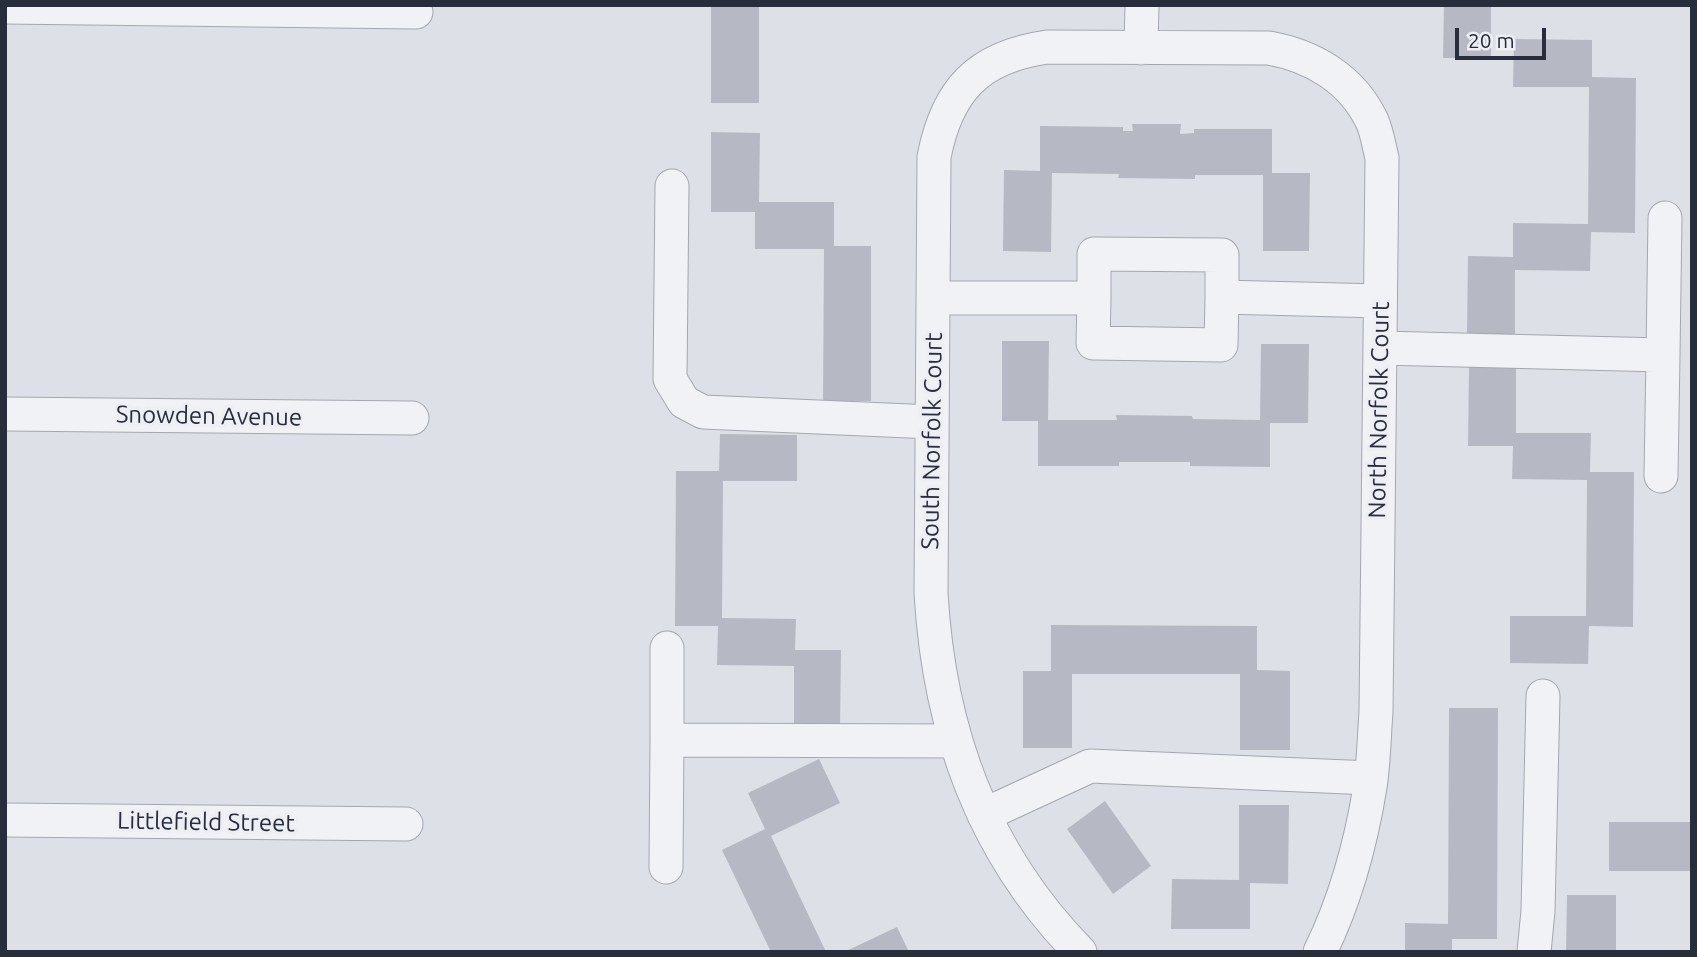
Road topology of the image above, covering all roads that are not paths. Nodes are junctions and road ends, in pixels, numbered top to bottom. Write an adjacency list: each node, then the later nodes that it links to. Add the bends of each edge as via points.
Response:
1 (1142, 5): 4 (street)
2 (5, 7): 3 (street)
3 (416, 12)
4 (1141, 48): 8 (street, South Norfolk Court, via 1026,50 986,67 964,86 947,109 934,157); 10 (street, North Norfolk Court, via 1290,52 1336,76 1357,97 1372,122 1382,158)
5 (672, 186): 15 (street, via 670,379 684,402 703,412)
6 (1665, 218): 12 (street)
7 (1222, 297): 9 (street, via 1222,255 1094,254); 9 (street, via 1221,345 1093,343); 10 (street)
8 (934, 298): 9 (street); 15 (street, South Norfolk Court)
9 (1094, 298)
10 (1380, 301): 11 (street, North Norfolk Court)
11 (1380, 348): 12 (street); 21 (street, North Norfolk Court, via 1376,712)
12 (1663, 355): 16 (street)
13 (5, 414): 14 (street, Snowden Avenue)
14 (412, 418)
15 (932, 422): 20 (street, South Norfolk Court, via 934,642)
16 (1661, 476)
17 (667, 648): 19 (street)
18 (1544, 696): 28 (street)
19 (667, 740): 20 (street); 25 (street)
20 (956, 741): 22 (street, South Norfolk Court)
21 (1371, 778): 22 (street, via 1090,766); 27 (street, North Norfolk Court, via 1355,860)
22 (984, 815): 26 (street, South Norfolk Court, via 1033,898)
23 (5, 820): 24 (street, Littlefield Street)
24 (406, 824)
25 (666, 867)
26 (1080, 952)
27 (1321, 952)
28 (1534, 952)

